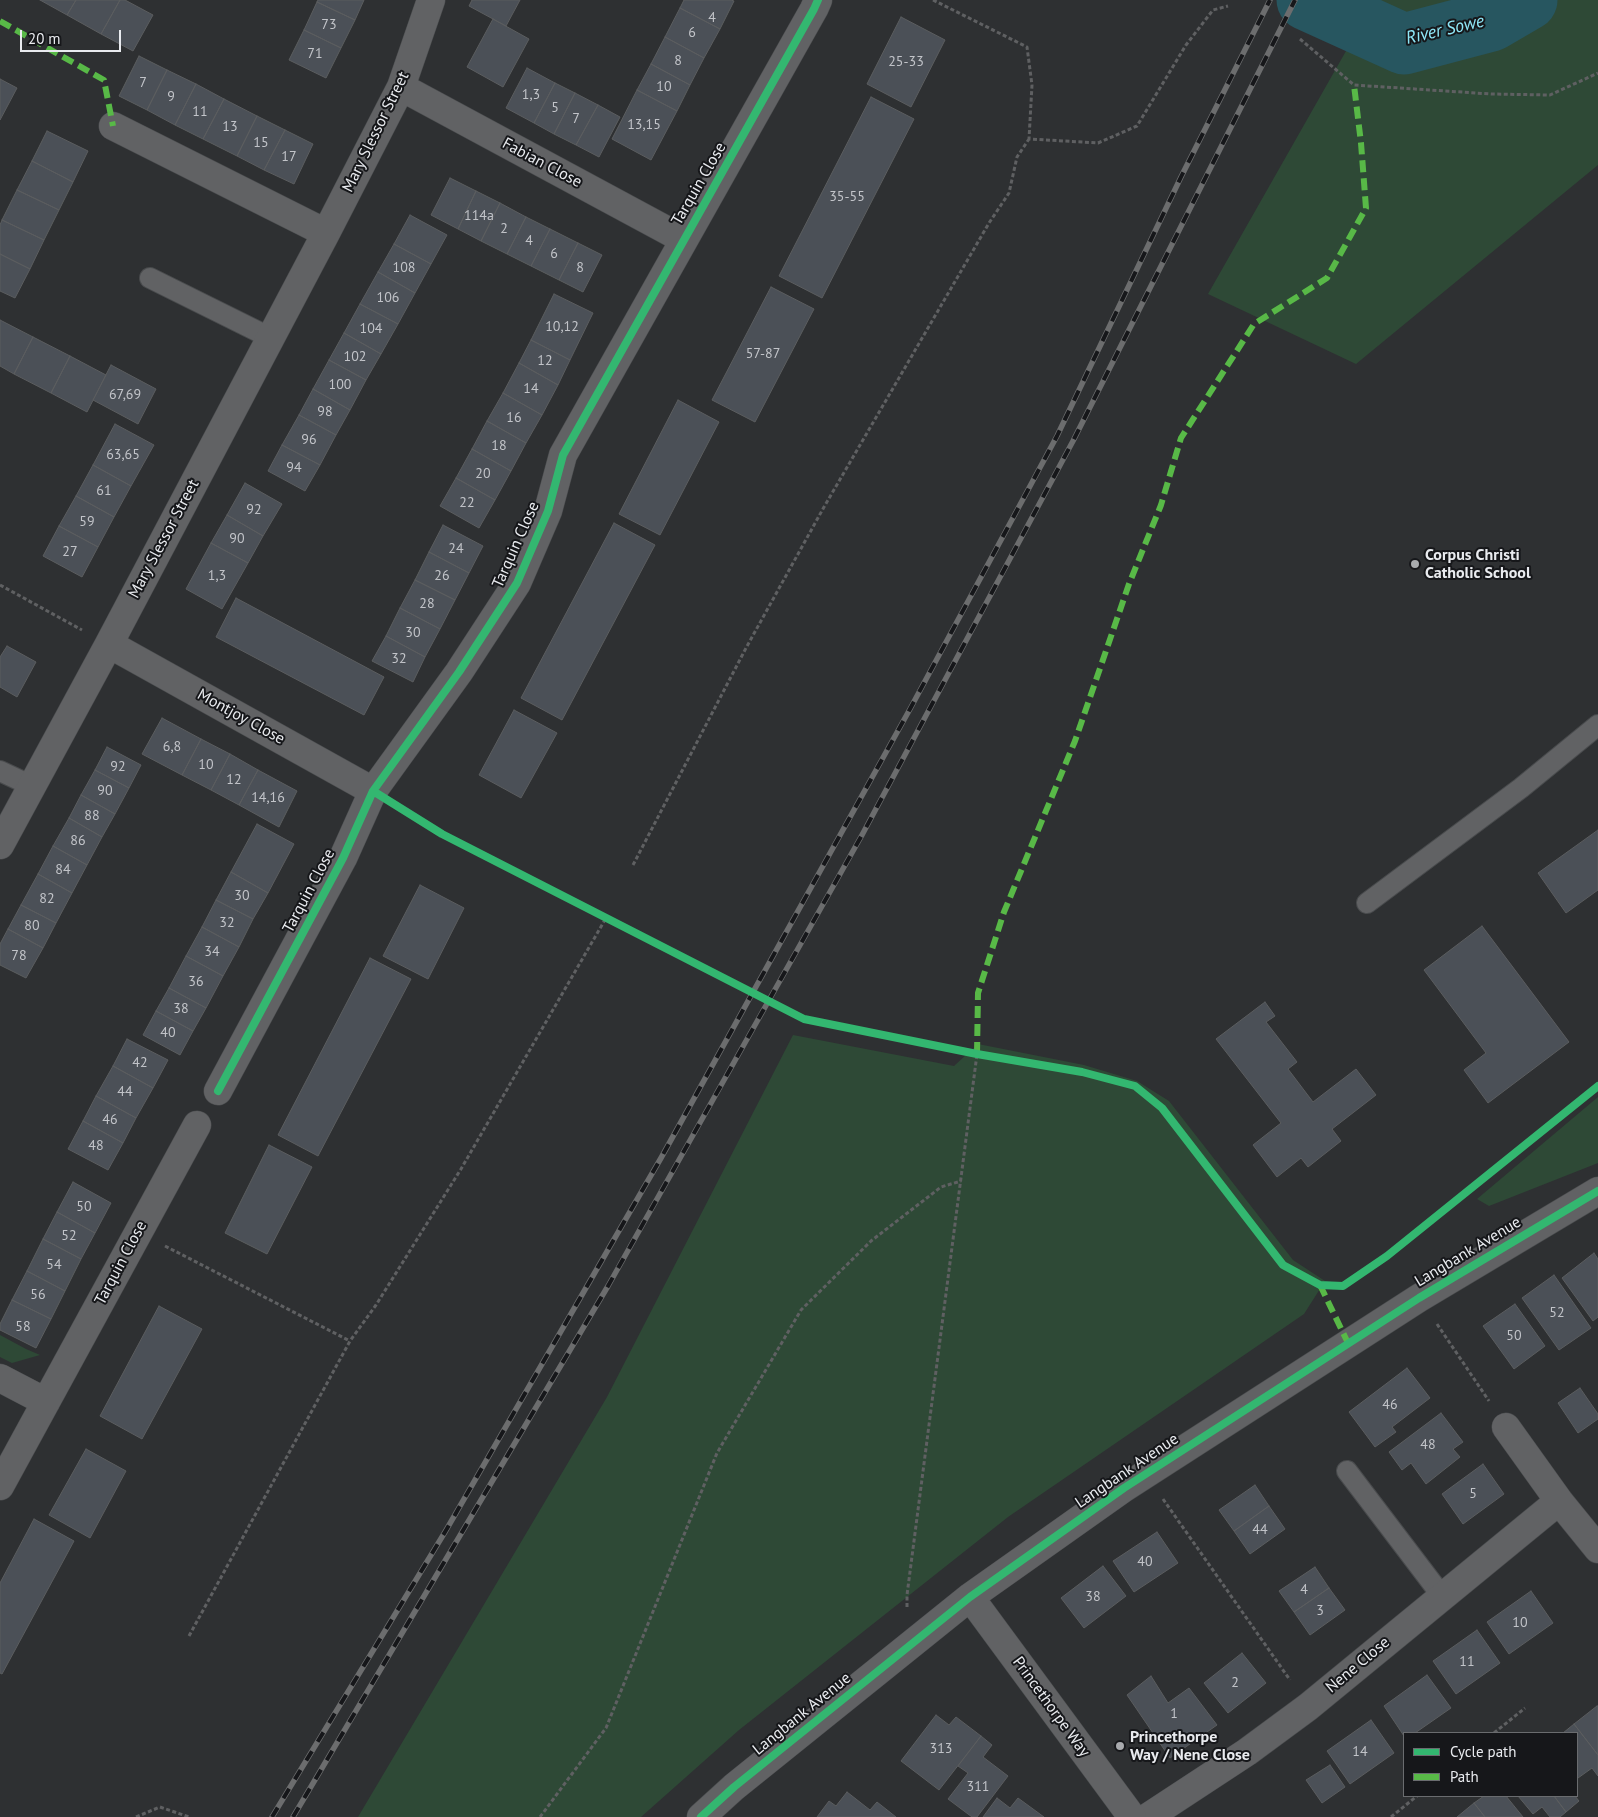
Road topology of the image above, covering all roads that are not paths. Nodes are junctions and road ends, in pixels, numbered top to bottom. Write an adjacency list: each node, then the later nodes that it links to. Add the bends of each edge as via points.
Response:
1 (431, 0): 3 (street, Mary Slessor Street)
2 (818, 0): 6 (street, Tarquin Close)
3 (401, 87): 5 (street, Mary Slessor Street); 6 (street, Fabian Close)
4 (113, 126): 5 (street)
5 (326, 233): 8 (street, Mary Slessor Street)
6 (683, 239): 13 (street, Tarquin Close, via 563,455 548,511 517,583 459,672)
7 (150, 278): 8 (lane)
8 (271, 338): 9 (street, Mary Slessor Street)
9 (109, 644): 12 (street, Mary Slessor Street); 13 (street, Montjoy Close)
10 (1598, 726): 15 (lane)
11 (0, 771): 12 (lane)
12 (32, 786): 14 (street, Mary Slessor Street)
13 (373, 791): 16 (street, Tarquin Close, via 343,858)
14 (0, 845)
15 (1367, 903)
16 (218, 1091)
17 (197, 1125): 20 (street, Tarquin Close)
18 (1598, 1191): 27 (street, Langbank Avenue, via 1419,1298 1147,1473)
19 (0, 1378): 20 (street)
20 (46, 1402): 23 (street, Tarquin Close)
21 (1506, 1427): 24 (street)
22 (1347, 1471): 26 (lane)
23 (0, 1486)
24 (1559, 1501): 25 (street); 26 (street, Nene Close)
25 (1598, 1549)
26 (1442, 1596): 30 (street, Nene Close, via 1308,1707 1247,1752)
27 (970, 1597): 28 (street, Langbank Avenue); 29 (street, Princethorpe Way)
28 (701, 1817)
29 (1132, 1817)
30 (1148, 1817)

